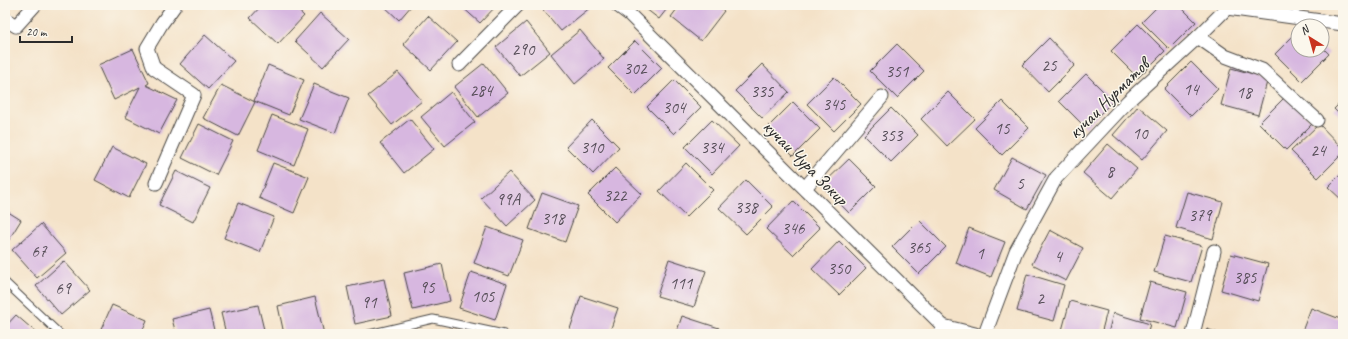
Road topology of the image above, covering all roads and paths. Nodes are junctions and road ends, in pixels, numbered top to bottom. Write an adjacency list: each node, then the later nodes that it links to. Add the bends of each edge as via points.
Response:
1 (35, 5): 5 (street, via 16,26)
2 (175, 5): 11 (street, via 147,48 154,68 194,95)
3 (518, 5): 8 (street)
4 (617, 5): 12 (street, кучаи Чура Зокир, via 630,14)
5 (5, 20)
6 (1343, 24): 7 (street, кучаи Нурматов, via 1227,8)
7 (1198, 37): 10 (street, via 1225,56 1262,70); 20 (street, кучаи Нурматов, via 1128,102 1056,178 1016,251)
8 (459, 65)
9 (882, 97): 12 (street)
10 (1317, 120)
11 (156, 183)
12 (805, 188): 15 (street, кучаи Чура Зокир)
13 (1214, 251): 21 (street)
14 (5, 282): 16 (lane)
15 (940, 330): 19 (street, кучаи Чура Зокир)
16 (60, 334)
17 (369, 334): 18 (lane, via 433,320)
18 (504, 334)
19 (974, 334)
20 (985, 334)
21 (1193, 334)

